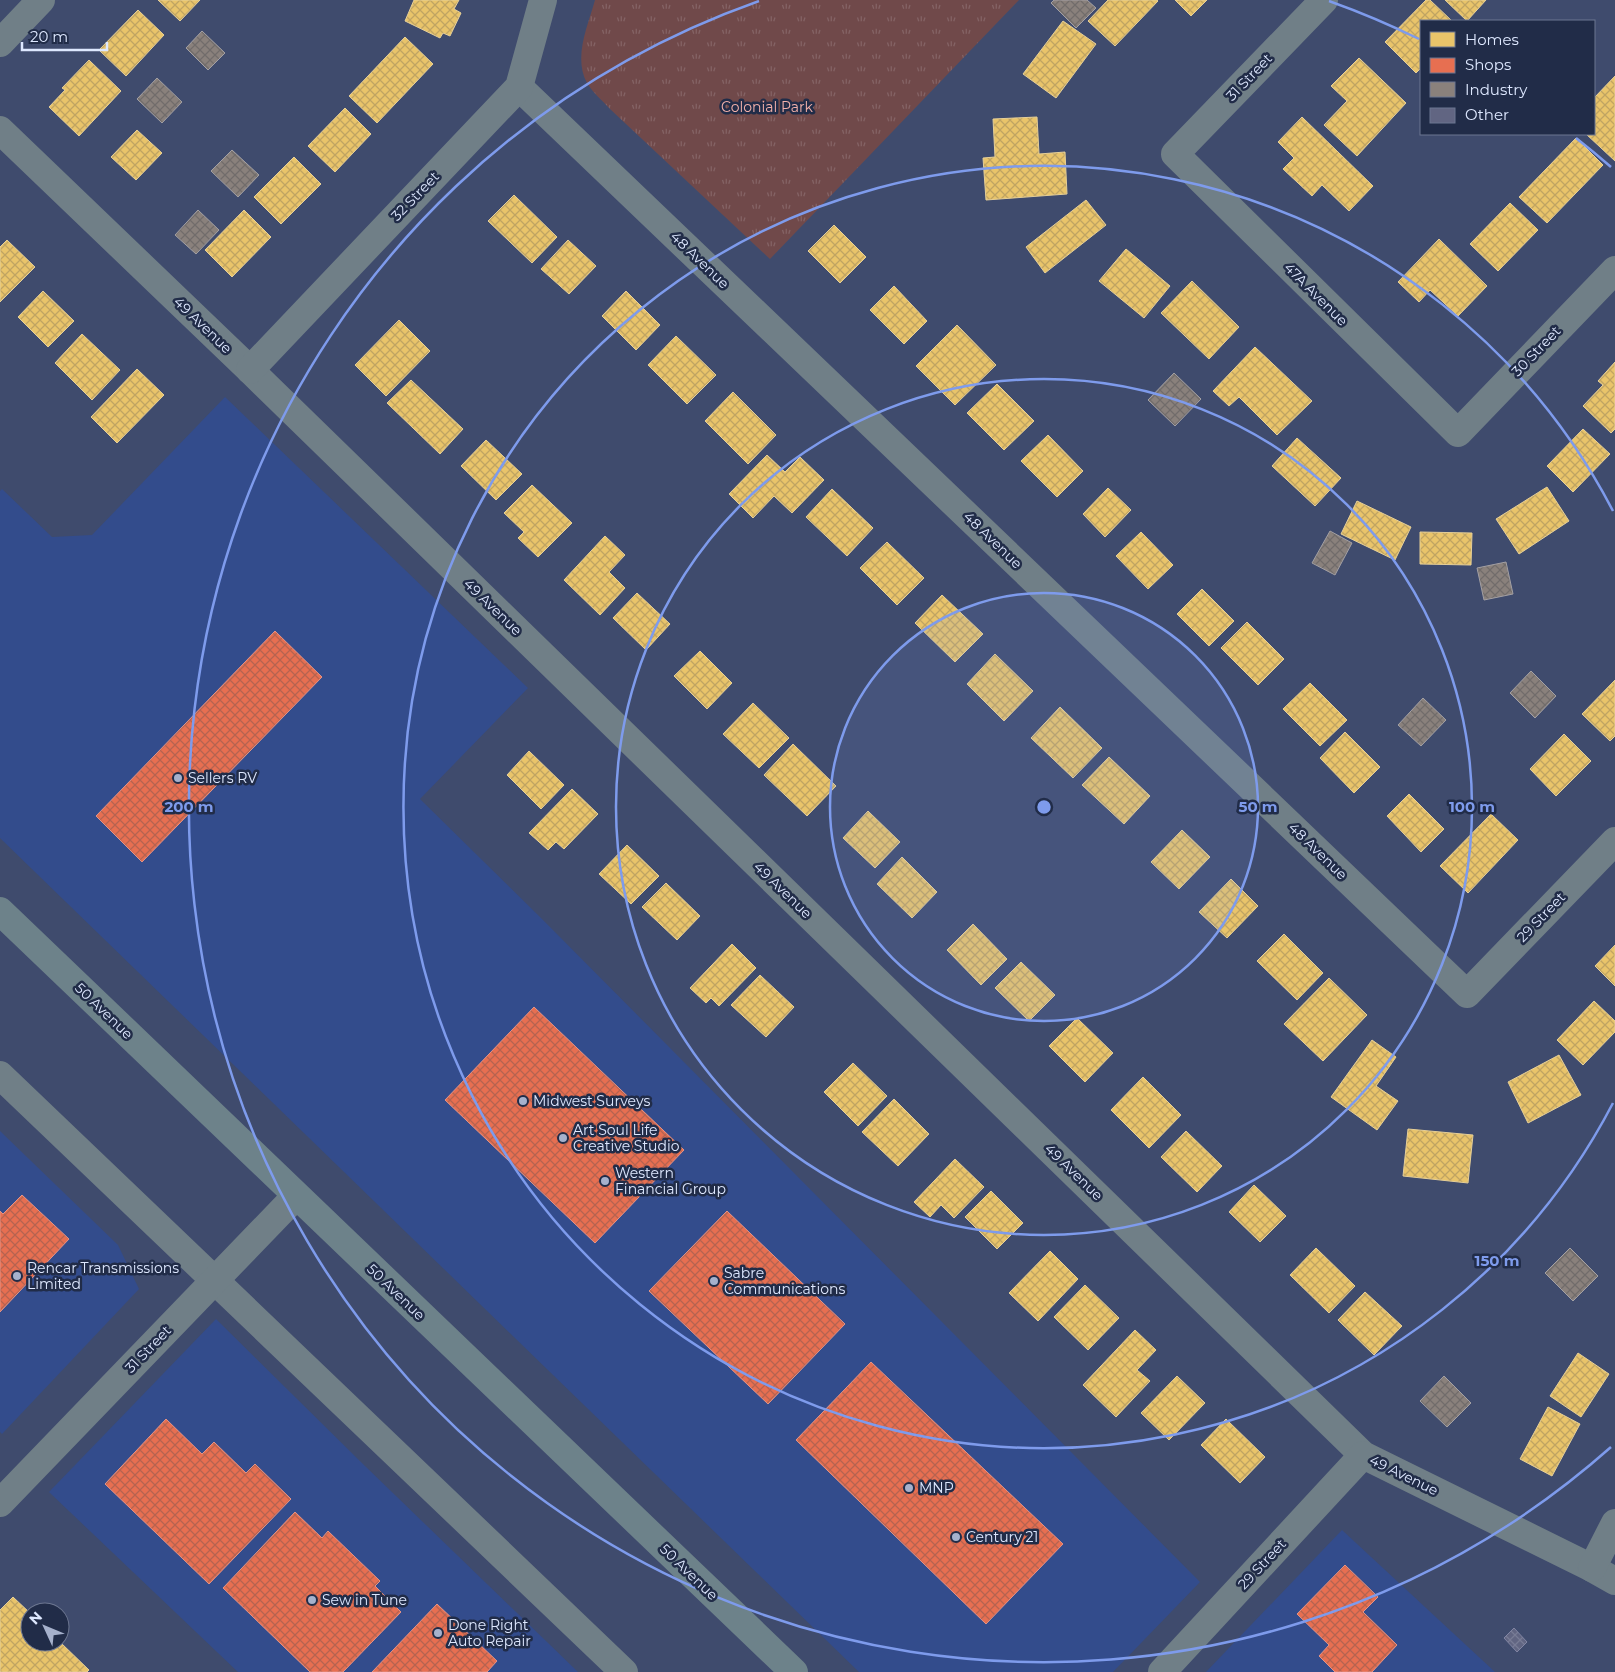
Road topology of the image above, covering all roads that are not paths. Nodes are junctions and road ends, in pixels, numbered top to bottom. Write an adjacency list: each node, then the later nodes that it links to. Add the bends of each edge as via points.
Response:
1 (41, 0): 4 (street)
2 (543, 0): 5 (street, 32 Street)
3 (1324, 0): 7 (street, 31 Street)
4 (0, 43)
5 (519, 87): 9 (street, 32 Street); 13 (street, 48 Avenue)
6 (0, 130): 9 (street, 49 Avenue)
7 (1175, 154): 10 (street, 47A Avenue)
8 (1615, 270): 10 (street, 30 Street)
9 (250, 370): 17 (street, 49 Avenue)
10 (1458, 433)
11 (1615, 841): 13 (street, 29 Street)
12 (0, 911): 15 (main road, 50 Avenue)
13 (1467, 994)
14 (0, 1075): 16 (street)
15 (296, 1196): 16 (street, 31 Street); 22 (main road, 50 Avenue)
16 (214, 1280): 18 (street, 31 Street); 21 (street)
17 (1363, 1455): 20 (street, 49 Avenue); 23 (street, 29 Street)
18 (0, 1503)
19 (1615, 1523): 20 (street)
20 (1604, 1574)
21 (624, 1672)
22 (794, 1672)
23 (1162, 1672)

